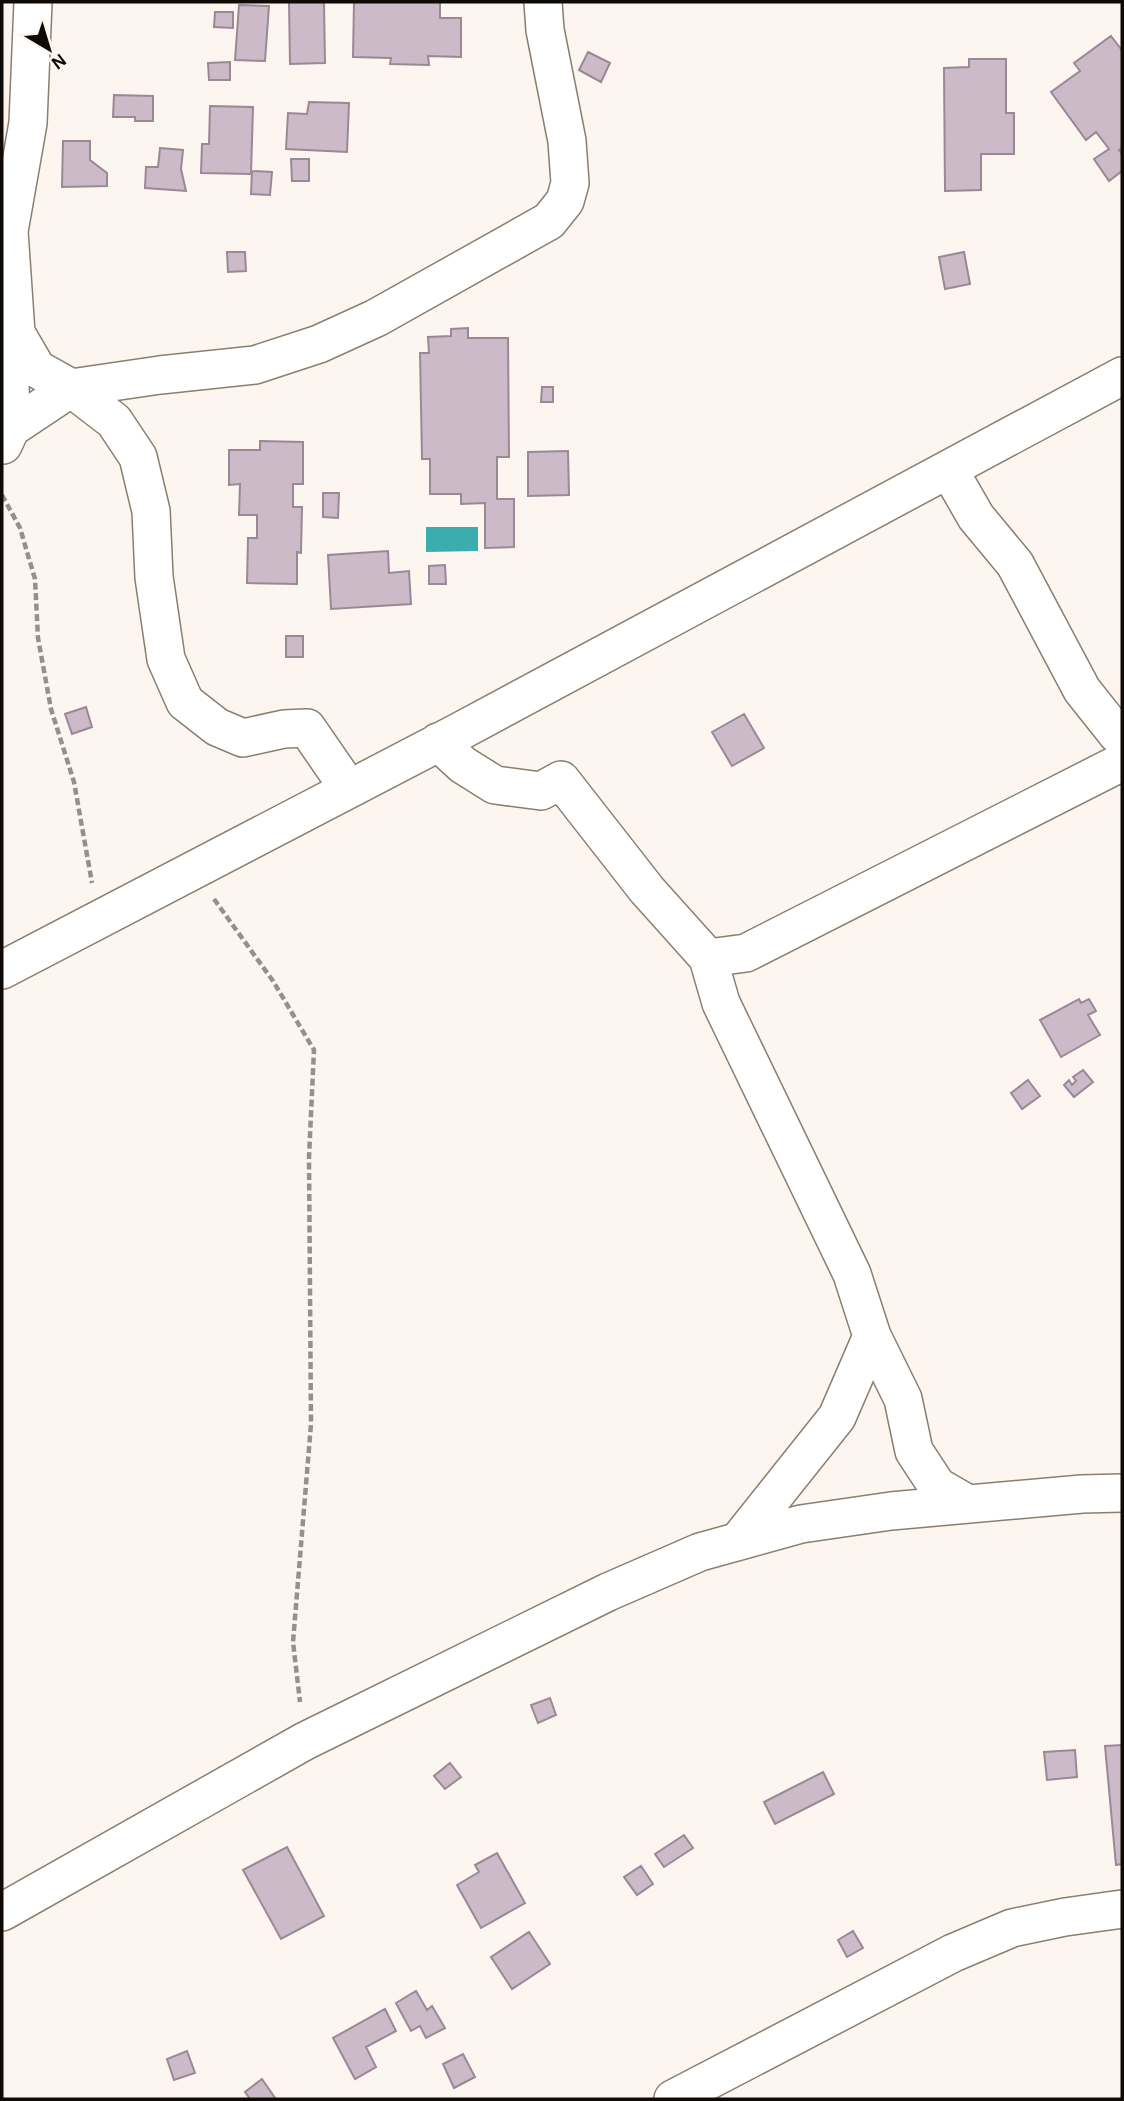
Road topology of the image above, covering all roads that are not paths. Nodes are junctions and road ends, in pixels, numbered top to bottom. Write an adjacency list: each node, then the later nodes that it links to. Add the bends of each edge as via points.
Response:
1 (33, 2): 3 (street, via 28,123 9,231)
2 (543, 2): 5 (street, via 570,183 565,201 549,221 376,318 319,344 255,365)
3 (16, 333): 5 (street, via 37,369); 6 (street)
4 (1122, 376): 7 (street)
5 (71, 388): 6 (street); 11 (street, via 114,421 138,457 151,511 154,577 166,659 185,702 217,727 243,738 307,728)
6 (6, 438)
7 (950, 470): 8 (street, via 976,517 1016,564 1082,690); 9 (street)
8 (1122, 737)
9 (438, 742): 11 (street); 12 (street, via 495,785 541,791 561,780 647,890)
10 (1122, 762): 12 (street, via 746,953)
11 (349, 789): 13 (street)
12 (708, 958): 14 (street, via 721,1003 852,1274)
13 (2, 970)
14 (872, 1336): 16 (street, via 903,1399 914,1451 937,1486); 17 (street, via 837,1417)
15 (1122, 1493): 16 (street)
16 (968, 1504): 17 (street, via 801,1524)
17 (739, 1540): 19 (street, via 607,1592 305,1741)
18 (1122, 1909): 20 (street, via 1012,1928 953,1953)
19 (2, 1912)
20 (674, 2099)

